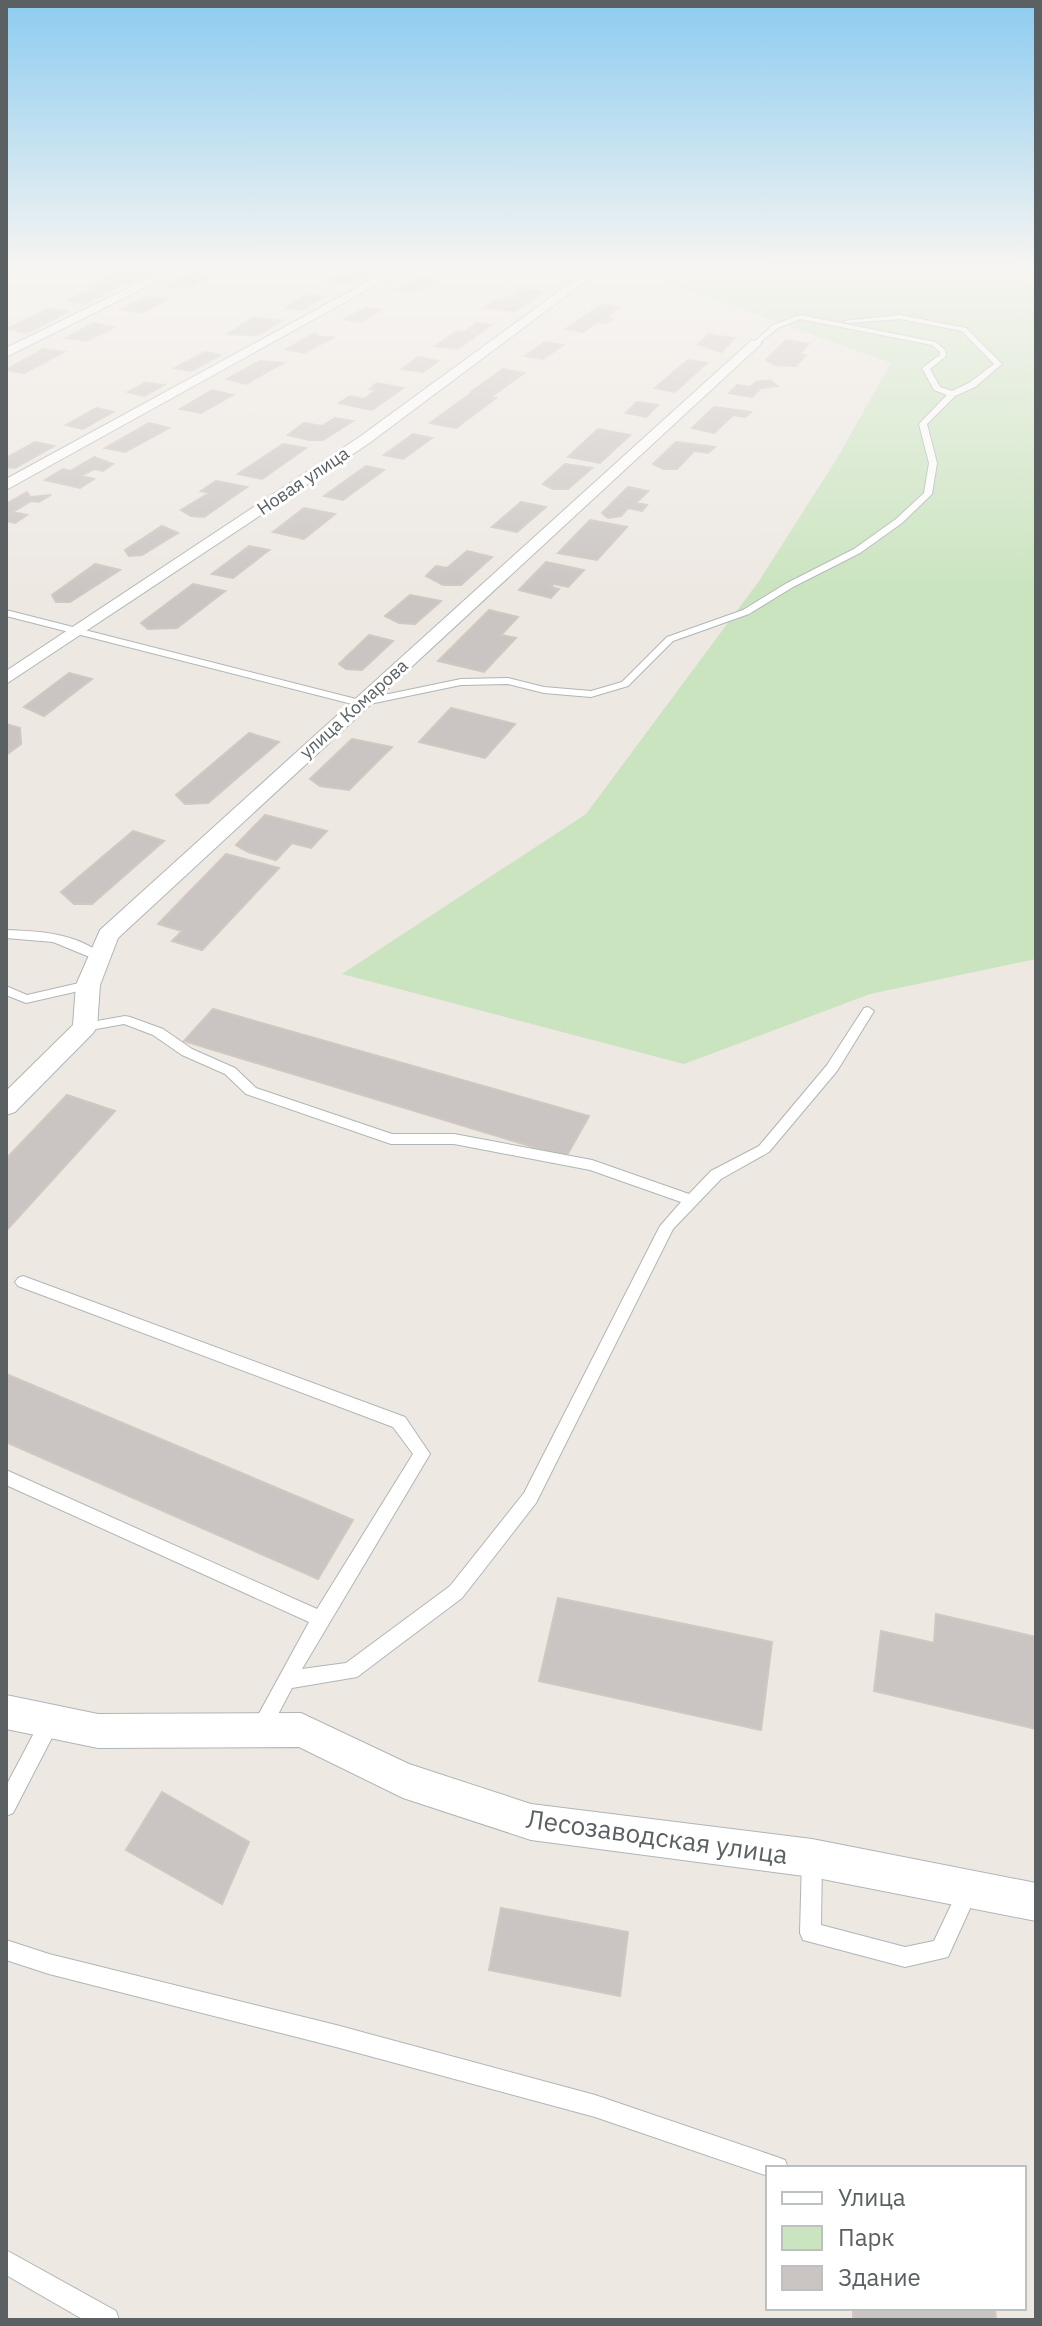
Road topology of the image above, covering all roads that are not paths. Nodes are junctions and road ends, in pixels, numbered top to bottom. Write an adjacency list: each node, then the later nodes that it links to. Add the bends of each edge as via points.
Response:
1 (200, 379): 7 (street)
2 (448, 379): 9 (street, Новая улица)
3 (717, 379): 11 (street, улица Комарова)
4 (930, 379): 6 (lane)
5 (980, 379): 6 (lane)
6 (952, 394): 11 (lane, via 923,424 933,463 928,494 899,521 857,551 746,612 670,639 625,684 591,694 508,681 461,682)
7 (6, 485)
8 (6, 613): 9 (lane)
9 (77, 632): 10 (street, Новая улица); 11 (lane)
10 (6, 679)
11 (360, 703): 13 (street, улица Комарова, via 108,935)
12 (6, 934): 13 (lane, via 78,944)
13 (97, 956): 14 (street, улица Комарова)
14 (88, 985): 15 (lane, via 26,999); 17 (street, улица Комарова)
15 (6, 990)
16 (868, 1011): 19 (lane, via 832,1068 764,1149 716,1175)
17 (85, 1027): 18 (street); 19 (lane, via 125,1020 158,1032 230,1071 251,1091 391,1139 454,1139 592,1165)
18 (6, 1106)
19 (691, 1200): 23 (lane, via 667,1226 530,1498 456,1592 350,1671)
20 (23, 1282): 22 (lane, via 399,1422 422,1454)
21 (6, 1477): 22 (lane)
22 (321, 1619): 23 (lane)
23 (286, 1680): 26 (lane)
24 (6, 1712): 25 (street, Лесозаводская улица)
25 (50, 1722): 26 (street, Лесозаводская улица, via 98,1731); 27 (lane)
26 (259, 1730): 28 (street, Лесозаводская улица, via 301,1730 403,1780 531,1822)
27 (6, 1806)
28 (812, 1858): 29 (street, Лесозаводская улица); 29 (lane, via 810,1933 905,1957 941,1950)
29 (968, 1891): 30 (street, Лесозаводская улица)
30 (1036, 1902)
31 (6, 1950): 32 (lane, via 595,2106)
32 (771, 2166)
33 (6, 2262): 34 (lane)
34 (107, 2320)

